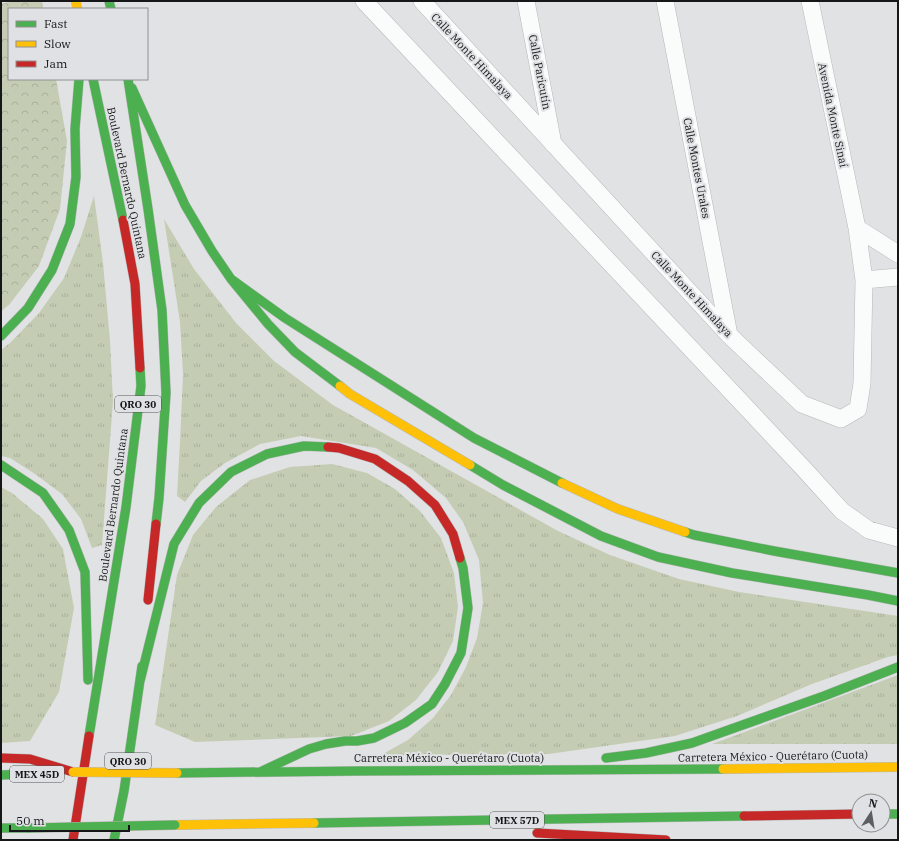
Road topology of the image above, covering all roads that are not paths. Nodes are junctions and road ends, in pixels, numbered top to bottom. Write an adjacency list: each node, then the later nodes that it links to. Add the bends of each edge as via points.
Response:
1 (364, 1): 19 (street, via 842,511 869,530)
2 (422, 1): 10 (street, Calle Monte Himalaya)
3 (526, 1): 10 (street, Calle Paricutín)
4 (665, 1): 16 (street, Calle Montes Urales)
5 (810, 1): 11 (street, Avenida Monte Sinaí)
6 (79, 80): 17 (main road, via 75,129 76,177 70,224 52,270 28,308)
7 (93, 80): 24 (main road, Boulevard Bernardo Quintana / QRO 30, via 135,284 140,386 126,508)
8 (128, 80): 14 (main road, via 185,205)
9 (128, 80): 23 (main road, Boulevard Bernardo Quintana / QRO 30, via 162,310 166,393 159,498)
10 (553, 144): 16 (street, Calle Monte Himalaya)
11 (857, 228): 12 (street); 15 (street, Calle Monte Himalaya)
12 (898, 254)
13 (898, 277): 15 (street)
14 (231, 279): 20 (main road, via 285,318 474,438 585,494 657,524 694,535); 21 (main road, via 295,352 350,394 503,484 601,536 658,557 724,572)
15 (864, 280): 16 (street, Calle Monte Himalaya, via 862,383 858,409 841,419 802,404)
16 (730, 335)
17 (1, 336)
18 (1, 465): 24 (main road, via 43,493 69,530 85,572)
19 (898, 538)
20 (898, 573)
21 (898, 600)
22 (898, 667): 26 (main road, via 692,743 646,753)
23 (140, 681): 33 (main road, via 174,544 199,503 231,472 267,454 304,446 339,448 375,459 408,480 435,505 453,534 463,568 468,608 461,653 432,704 405,723 374,738 326,744 309,749); 41 (main road, Boulevard Bernardo Quintana / QRO 30)
24 (90, 731): 40 (main road, Boulevard Bernardo Quintana / QRO 30)
25 (1, 758): 32 (main road, via 30,759)
26 (594, 759)
27 (807, 759): 30 (main road)
28 (566, 761): 31 (main road, via 506,761)
29 (898, 767): 30 (main road, Carretera México - Querétaro (Cuota))
30 (728, 769): 31 (main road, Carretera México - Querétaro (Cuota))
31 (434, 770): 33 (main road, Carretera México - Querétaro (Cuota))
32 (73, 772): 33 (main road, Carretera México - Querétaro (Cuota), bridge); 34 (main road, Carretera México - Querétaro (Cuota) / MEX 45D)
33 (260, 772)
34 (1, 775)
35 (851, 814): 36 (main road, MEX 57D)
36 (453, 821): 37 (main road, MEX 57D, bridge); 38 (main road)
37 (1, 828)
38 (486, 830)
39 (525, 832): 42 (main road)
40 (73, 840)
41 (114, 840)
42 (666, 840)

